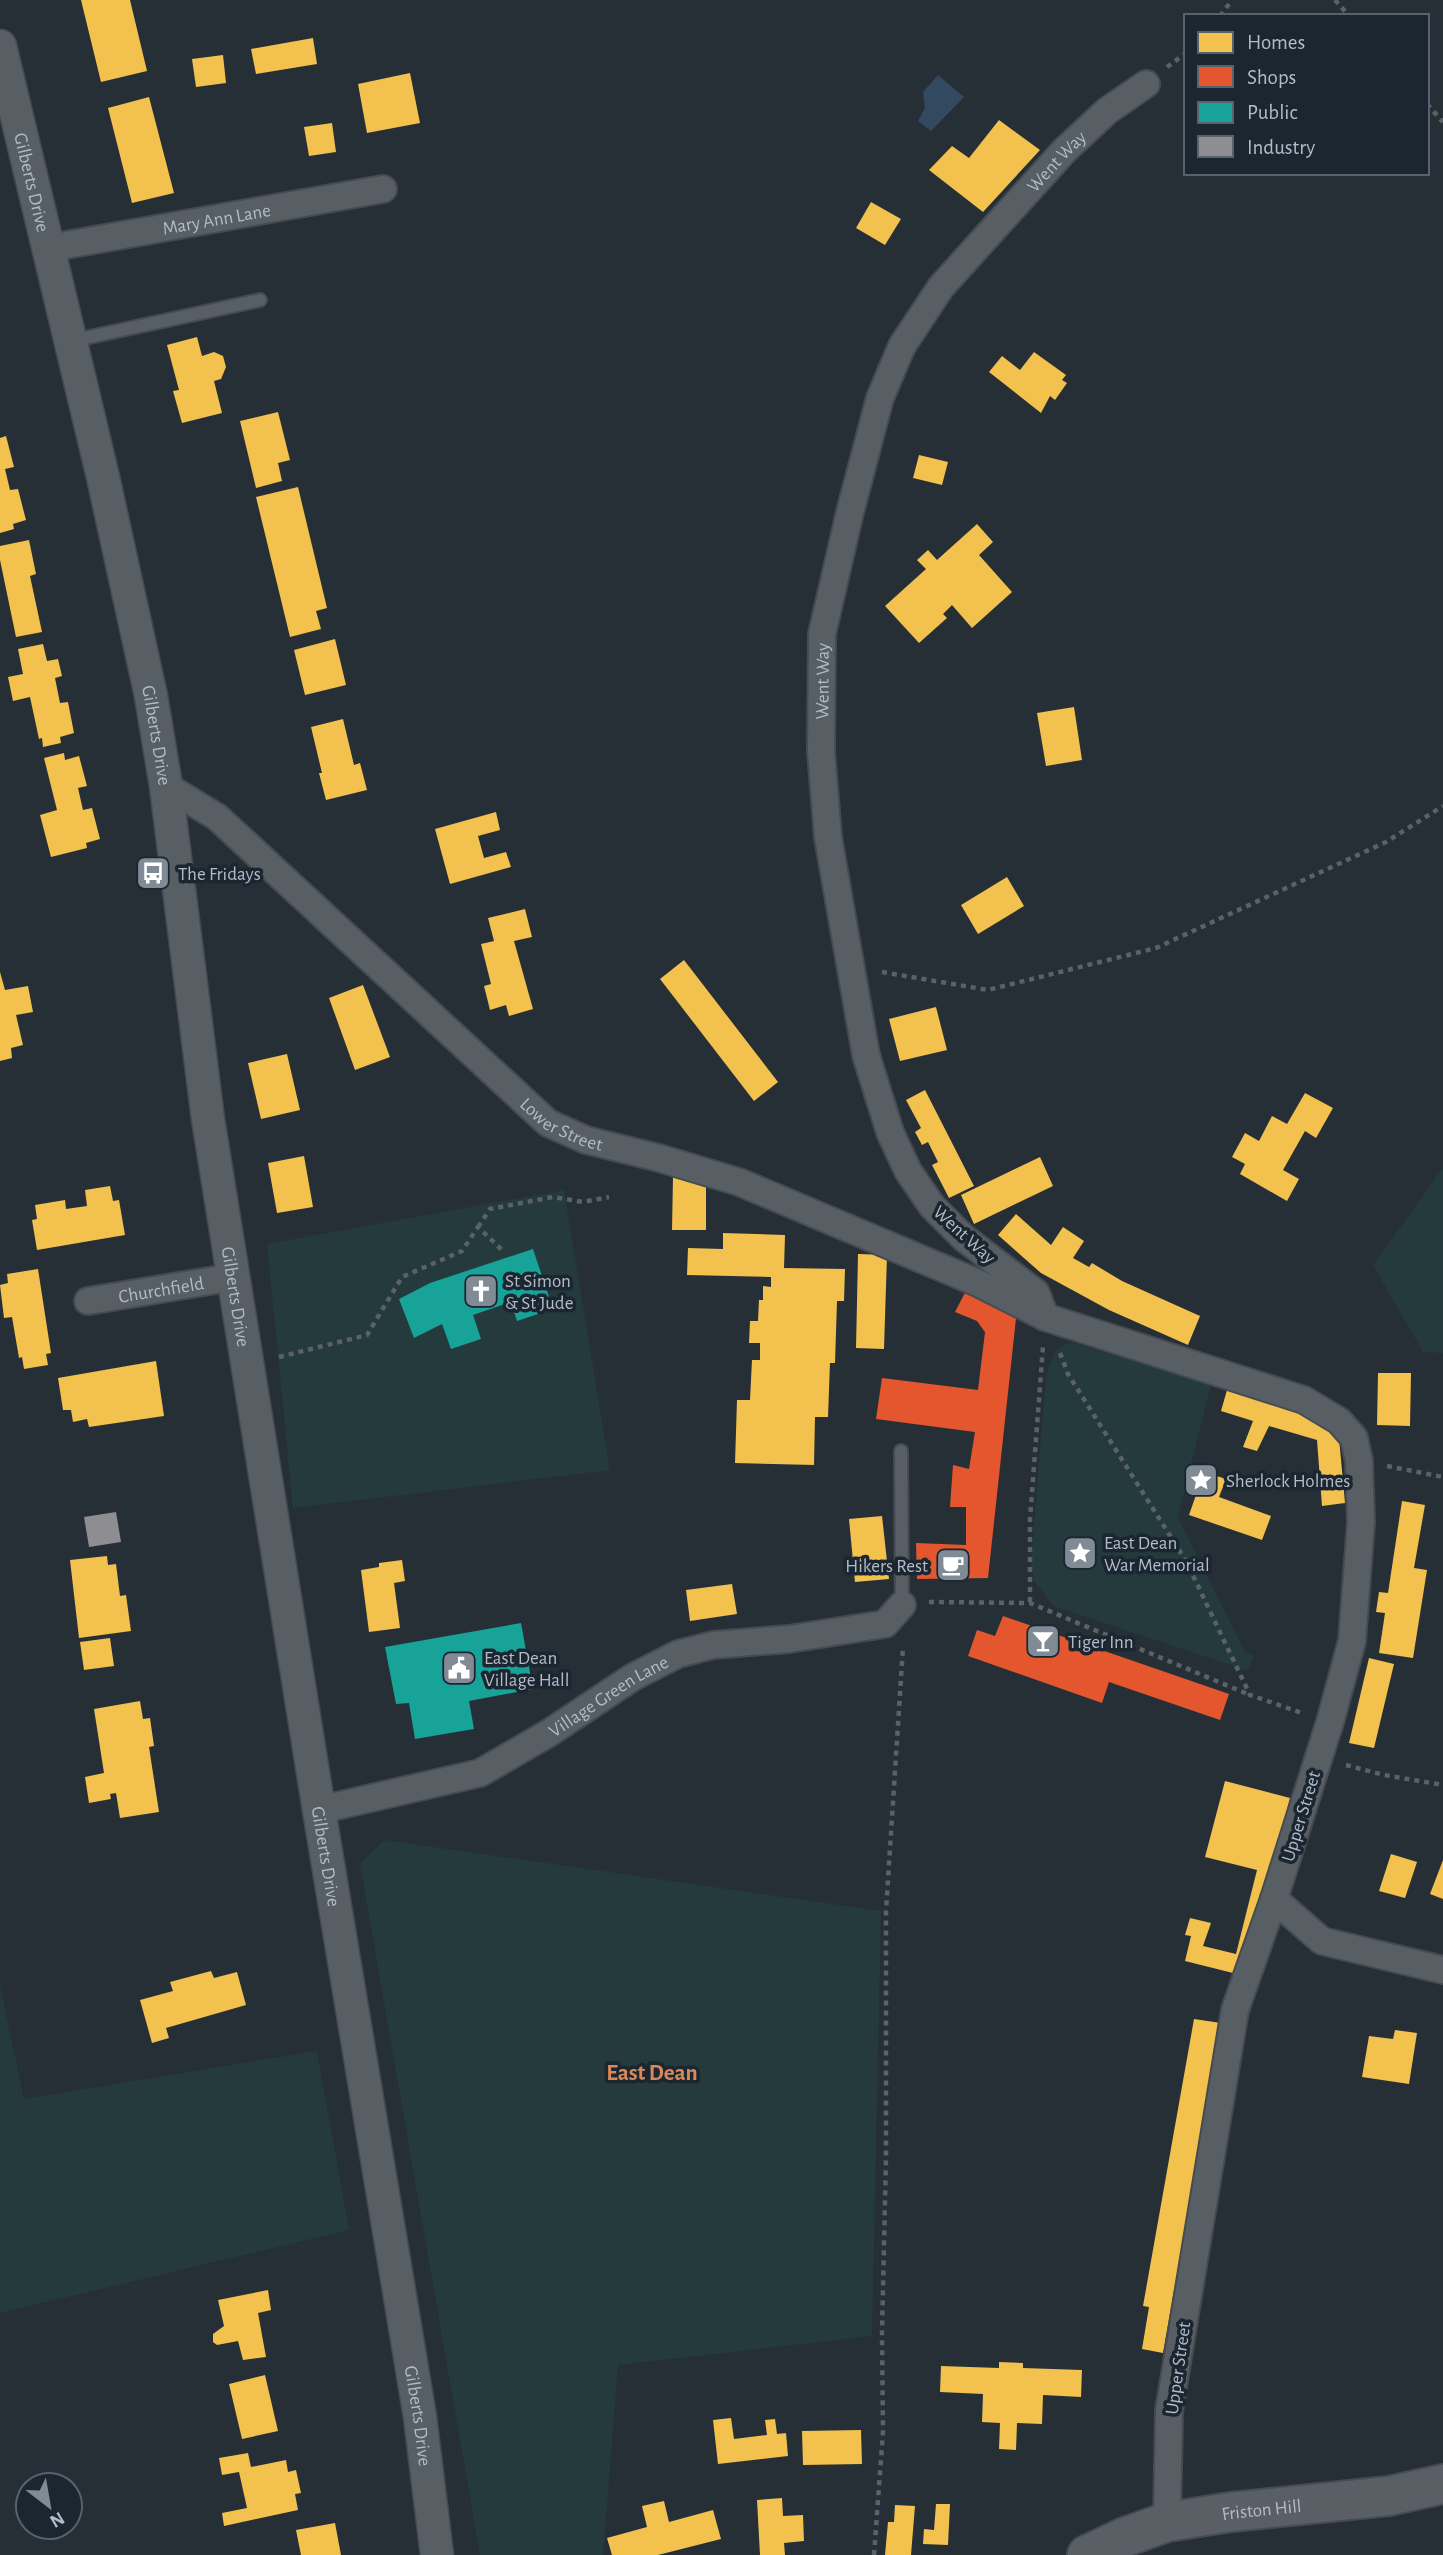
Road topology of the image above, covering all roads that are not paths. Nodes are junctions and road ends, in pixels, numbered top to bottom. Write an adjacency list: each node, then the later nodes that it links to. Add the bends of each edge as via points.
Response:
1 (0, 46): 4 (street, Gilberts Drive)
2 (1146, 84): 10 (street, Went Way, via 1107,111 1064,151 941,287 902,346 880,398 822,634 821,751 828,837 866,1055 890,1132 908,1171 932,1206 964,1238 1036,1293)
3 (383, 189): 4 (street, Mary Ann Lane)
4 (49, 248): 6 (street, Gilberts Drive)
5 (260, 300): 6 (lane)
6 (71, 341): 7 (street, Gilberts Drive, via 151,696)
7 (166, 786): 8 (street, Gilberts Drive); 10 (street, Lower Street, via 217,817 548,1124 586,1140 739,1182 978,1283)
8 (233, 1277): 9 (street, Churchfield); 13 (street, Gilberts Drive)
9 (88, 1301)
10 (1045, 1317): 14 (street, Upper Street, via 1304,1400 1339,1421 1354,1438 1361,1522 1352,1641)
11 (901, 1451): 12 (lane)
12 (902, 1605): 13 (street, Village Green Lane, via 885,1624 713,1645 678,1654 480,1773)
13 (319, 1810): 18 (street, Gilberts Drive, via 420,2417)
14 (1274, 1899): 15 (street, via 1322,1941); 17 (street, Upper Street, via 1235,2010 1226,2062 1169,2411)
15 (1443, 1970)
16 (1443, 2484): 17 (main road, Friston Hill, via 1389,2496)
17 (1167, 2522): 19 (main road, Friston Hill)
18 (437, 2555)
19 (1087, 2555)

